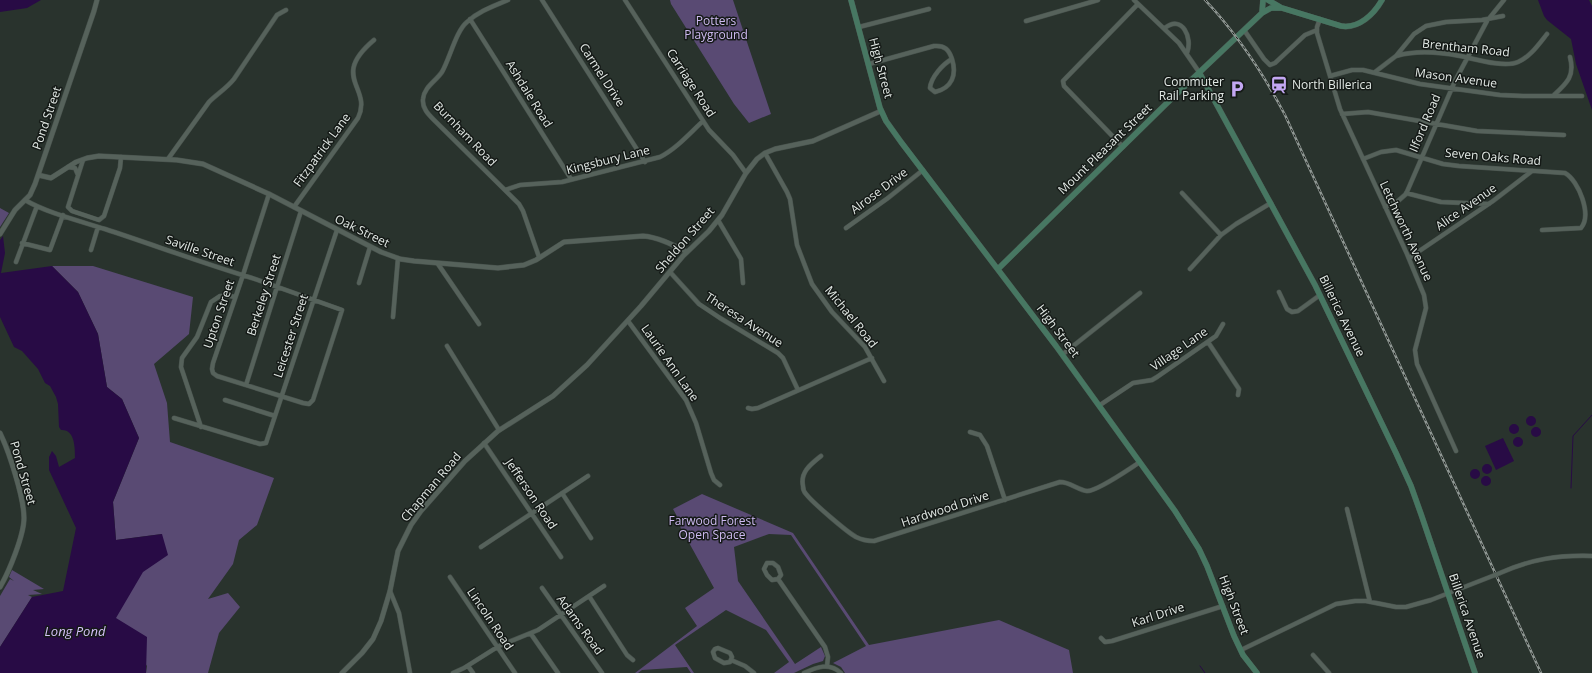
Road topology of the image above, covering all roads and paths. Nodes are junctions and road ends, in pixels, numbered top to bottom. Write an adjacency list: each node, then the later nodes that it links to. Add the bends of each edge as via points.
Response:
1 (97, 0): 57 (street, Pond Street)
2 (508, 0): 18 (street, Burnham Road)
3 (542, 0): 52 (street, Carmel Drive)
4 (625, 0): 42 (street, Carriage Road)
5 (852, 0): 22 (main road, High Street)
6 (1098, 0): 21 (street)
7 (1134, 0): 12 (street, Billerica Avenue)
8 (1263, 0): 16 (main road)
9 (1268, 0): 13 (main road)
10 (1382, 0): 19 (main road, via 1360,23 1349,27)
11 (1504, 0): 20 (street, Ilford Road)
12 (1138, 4): 23 (street, Billerica Avenue); 45 (street, via 1064,80 1064,86)
13 (1282, 8): 16 (main road); 19 (main road)
14 (929, 9): 22 (street)
15 (286, 10): 49 (street, via 277,15 234,79 209,102)
16 (1262, 12): 24 (main road, Mount Pleasant Street)
17 (1503, 16): 20 (street)
18 (470, 19): 59 (street, Ashdale Road); 60 (street, Burnham Road, via 461,30 442,72 426,90 423,104 434,120)
19 (1320, 19): 25 (street)
20 (1488, 19): 29 (street, via 1446,22 1422,28); 31 (street, Ilford Road)
21 (1026, 21)
22 (859, 27): 33 (main road, High Street)
23 (1165, 28): 28 (street, Billerica Avenue); 28 (street, via 1173,24 1186,31 1189,38)
24 (1244, 30): 25 (street, via 1270,66 1307,34); 34 (main road, Mount Pleasant Street)
25 (1317, 30): 36 (street, Letchworth Avenue)
26 (1547, 34): 31 (street, Brentham Road, via 1530,54 1517,62 1500,63)
27 (374, 40): 68 (street, Fitzpatrick Lane, via 363,50 353,66 352,72 361,103 360,113)
28 (1187, 53): 34 (street, Billerica Avenue)
29 (1396, 56): 31 (street, Brentham Road, via 1422,52); 35 (street)
30 (1570, 57): 38 (street, via 1571,77)
31 (1467, 58): 37 (street, Ilford Road)
32 (952, 59): 32 (street, via 955,70 952,81 940,91 932,90 930,86 933,78 945,63); 33 (street, via 945,47 937,45)
33 (869, 64): 40 (main road, High Street)
34 (1199, 72): 45 (main road, Mount Pleasant Street); 65 (main road, Billerica Avenue)
35 (1375, 72): 36 (street, Mason Avenue, via 1355,70); 37 (street, Mason Avenue, via 1416,83)
36 (1330, 76): 41 (street, Letchworth Avenue)
37 (1452, 88): 38 (street, Mason Avenue, via 1509,96); 43 (street, Ilford Road)
38 (1554, 96): 39 (street, Mason Avenue)
39 (1582, 96)
40 (881, 111): 46 (street, Sheldon Street, via 813,141); 54 (main road, High Street)
41 (1342, 114): 43 (street, via 1368,112); 50 (street, Letchworth Avenue)
42 (703, 121): 52 (street, Kingsbury Lane, via 668,153); 56 (street, Carriage Road)
43 (1436, 124): 44 (street, via 1478,131); 48 (street, Ilford Road)
44 (1564, 135)
45 (1124, 147): 88 (main road, Mount Pleasant Street)
46 (765, 153): 56 (street, Sheldon Street); 107 (street, Michael Road, via 790,199 797,245 812,284)
47 (122, 157): 49 (street, Oak Street); 51 (street, Oak Street, via 99,156); 58 (street, via 120,170 102,218 96,220 69,208 68,204)
48 (1422, 157): 50 (street, Seven Oaks Road, via 1388,150); 55 (street, Seven Oaks Road, via 1459,166); 62 (street, Ilford Road)
49 (168, 159): 63 (street, Oak Street, via 203,164)
50 (1363, 159): 69 (street, Letchworth Avenue)
51 (83, 160): 53 (street, Oak Street); 58 (street)
52 (645, 162): 59 (street, Kingsbury Lane)
53 (67, 167): 57 (street, Oak Street, via 51,178); 58 (street, via 75,168)
54 (923, 170): 74 (street, Alrose Drive); 88 (main road, High Street)
55 (1532, 170): 66 (street, Alice Avenue); 76 (street, Seven Oaks Road, via 1571,177 1578,185 1584,200 1585,222 1581,228)
56 (746, 173): 72 (street, Sheldon Street)
57 (38, 175): 64 (street, Pond Street)
58 (78, 176)
59 (571, 179): 60 (street, Kingsbury Lane, via 520,184)
60 (505, 190): 84 (street, Burnham Road, via 523,211)
61 (1182, 193): 78 (street)
62 (1406, 193): 66 (street, via 1440,202); 69 (street, Ilford Road, via 1398,202)
63 (269, 194): 68 (street, Oak Street); 91 (street, Upton Street)
64 (25, 200): 67 (street, Saville Street); 77 (street, Pond Street, via 15,210)
65 (1271, 203): 78 (street); 97 (main road, Billerica Avenue)
66 (1489, 204): 85 (street, Alice Avenue)
67 (36, 206): 71 (street, Saville Street); 79 (street)
68 (294, 207): 70 (street, Oak Street)
69 (1385, 207): 85 (street, Letchworth Avenue)
70 (301, 211): 75 (street, Oak Street); 94 (street, Berkeley Street)
71 (63, 215): 73 (street, Saville Street); 79 (street, via 50,250)
72 (718, 220): 82 (street, Sheldon Street); 93 (street, via 741,259)
73 (98, 227): 81 (street); 91 (street, Saville Street, via 200,263)
74 (846, 228)
75 (337, 230): 80 (street, Oak Street); 99 (street, Leicester Street)
76 (1542, 230)
77 (0, 234)
78 (1221, 235): 89 (street)
79 (22, 243): 86 (street)
80 (370, 247): 83 (street, Oak Street); 92 (street)
81 (91, 250)
82 (687, 252): 84 (street, Oak Street, via 657,238 643,236 564,242); 90 (street, Sheldon Street)
83 (398, 258): 87 (street, Oak Street); 100 (street)
84 (539, 258): 87 (street, Oak Street, via 524,264 498,268)
85 (1409, 258): 124 (street, Letchworth Avenue, via 1424,295 1426,308 1415,356)
86 (16, 262)
87 (438, 264): 102 (street)
88 (998, 269): 106 (main road, High Street)
89 (1190, 269)
90 (670, 272): 101 (street, Sheldon Street); 110 (street, Theresa Avenue, via 699,304 778,353 783,358)
91 (243, 275): 94 (street, Saville Street); 98 (street, Upton Street)
92 (359, 284)
93 (743, 284)
94 (277, 287): 99 (street, Saville Street); 109 (street, Berkeley Street)
95 (1279, 292): 97 (street, via 1287,309 1292,312)
96 (1140, 294): 106 (street)
97 (1320, 295): 143 (main road, Billerica Avenue, via 1411,486)
98 (235, 298): 109 (street, Upton Street, via 212,373); 119 (street, via 220,296 211,302 197,337 181,361)
99 (313, 300): 112 (street, Leicester Street); 112 (street, Saville Street, via 342,310 333,338 310,403 305,404)
100 (393, 317)
101 (628, 321): 117 (street, Sheldon Street, via 563,388); 128 (street, Laurie Ann Lane, via 686,400 696,423 711,473 714,480)
102 (479, 324)
103 (1223, 324): 104 (street, Village Lane, via 1216,336)
104 (1208, 342): 111 (street, via 1239,389); 114 (street, Village Lane, via 1158,377 1132,383)
105 (446, 346): 120 (street)
106 (1063, 354): 114 (main road, High Street)
107 (872, 358): 108 (street, Michael Road); 110 (street)
108 (884, 381)
109 (246, 385): 112 (street)
110 (798, 390): 115 (street, via 755,409)
111 (1238, 395)
112 (281, 396): 116 (street, Leicester Street)
113 (225, 400): 116 (street)
114 (1100, 405): 126 (main road, High Street)
115 (748, 408)
116 (275, 416): 119 (street, Leicester Street, via 264,444)
117 (520, 417): 120 (street, Chapman Road)
118 (174, 418): 119 (street)
119 (201, 427)
120 (499, 430): 123 (street, Chapman Road)
121 (0, 432): 140 (street, Pond Street, via 17,481 24,519 12,560)
122 (970, 432): 130 (street, via 980,435 987,446)
123 (484, 442): 132 (street, Jefferson Road); 142 (street, Chapman Road, via 411,525 398,551)
124 (1456, 451)
125 (821, 456): 130 (street, Hardwood Drive, via 807,467 803,478 804,491 854,536 866,541 884,539)
126 (1140, 462): 130 (street, Hardwood Drive, via 1094,490 1085,490 1060,482); 146 (main road, High Street, via 1199,549)
127 (588, 476): 129 (street)
128 (720, 484)
129 (562, 493): 132 (street); 133 (street)
130 (1005, 500)
131 (1347, 509): 145 (street)
132 (531, 513): 134 (street); 136 (street, Jefferson Road)
133 (590, 538)
134 (481, 547)
135 (1592, 556): 143 (street, via 1542,558 1525,562)
136 (561, 557)
137 (450, 577): 150 (street, Lincoln Road)
138 (778, 579): 138 (street, via 781,574 778,568 773,563 767,563 764,569 767,575 772,580); 156 (street, via 825,647 828,656)
139 (604, 586): 144 (street)
140 (0, 587)
141 (542, 588): 147 (street, Adams Road)
142 (390, 591): 157 (street, Chapman Road, via 373,638); 158 (street, via 399,613)
143 (1448, 594): 145 (street, via 1406,607); 169 (main road, Billerica Avenue)
144 (589, 596): 147 (street); 153 (street, via 627,655)
145 (1370, 602): 151 (street, via 1336,604)
146 (1223, 606): 149 (street, Karl Drive, via 1106,642); 151 (main road, High Street)
147 (560, 615): 148 (street); 163 (street, Adams Road)
148 (531, 634): 150 (street); 162 (street)
149 (1101, 638)
150 (497, 647): 155 (street); 161 (street, Lincoln Road)
151 (1240, 650): 167 (main road, High Street)
152 (1313, 655): 168 (street)
153 (633, 660)
154 (731, 660): 154 (street, via 726,663 720,661 714,657 714,651 718,648 725,650 731,654); 164 (street)
155 (468, 666): 159 (street); 160 (street)
156 (827, 666): 165 (street); 166 (street)
157 (342, 673)
158 (410, 673)
159 (453, 673)
160 (473, 673)
161 (514, 673)
162 (558, 673)
163 (602, 673)
164 (754, 673)
165 (804, 673)
166 (841, 673)
167 (1257, 673)
168 (1330, 673)
169 (1475, 673)

